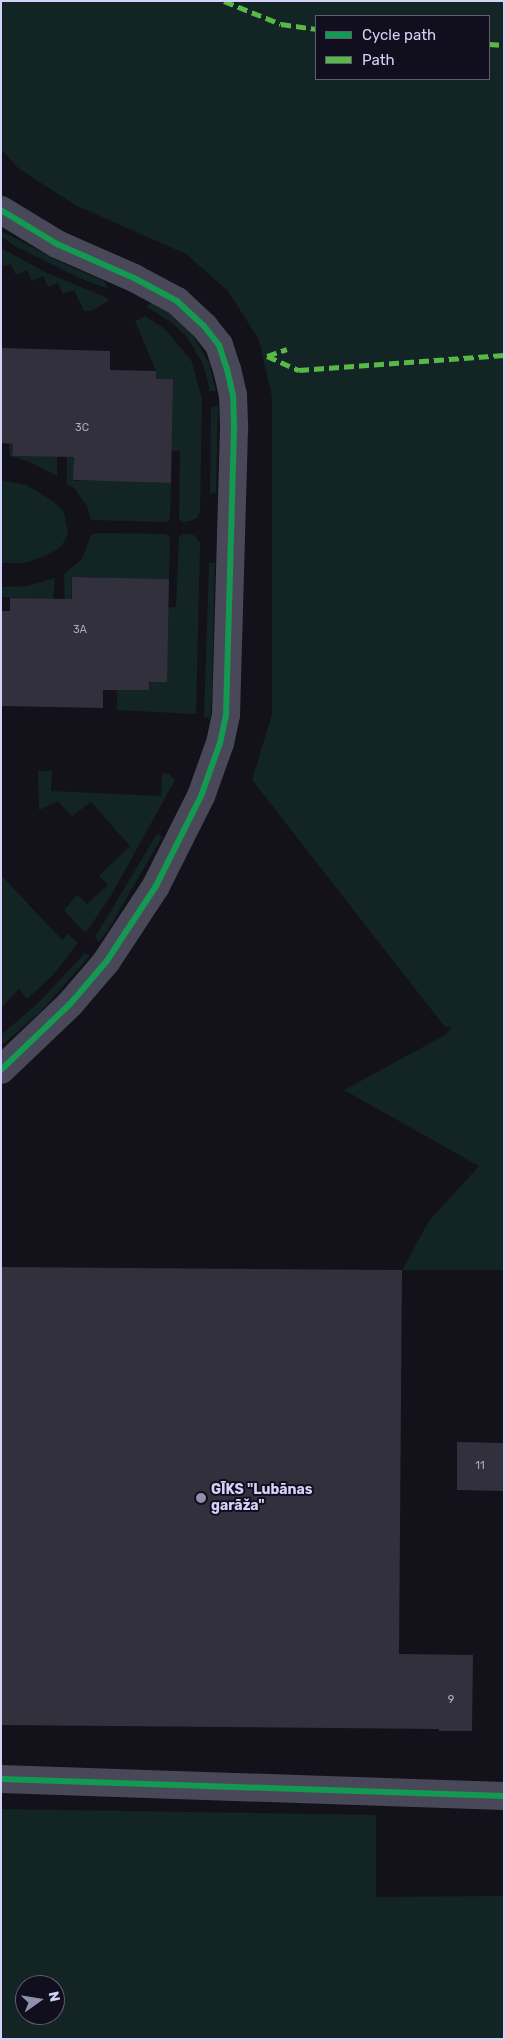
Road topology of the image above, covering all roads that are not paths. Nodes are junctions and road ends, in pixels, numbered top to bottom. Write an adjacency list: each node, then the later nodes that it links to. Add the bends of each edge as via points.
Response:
1 (1, 210): 2 (street, via 57,244 177,301 204,326 219,345 226,369 233,395 234,429 226,715 220,743 201,796 156,886 106,962 70,1004)
2 (1, 1070)
3 (1, 1779): 4 (street)
4 (504, 1796)

